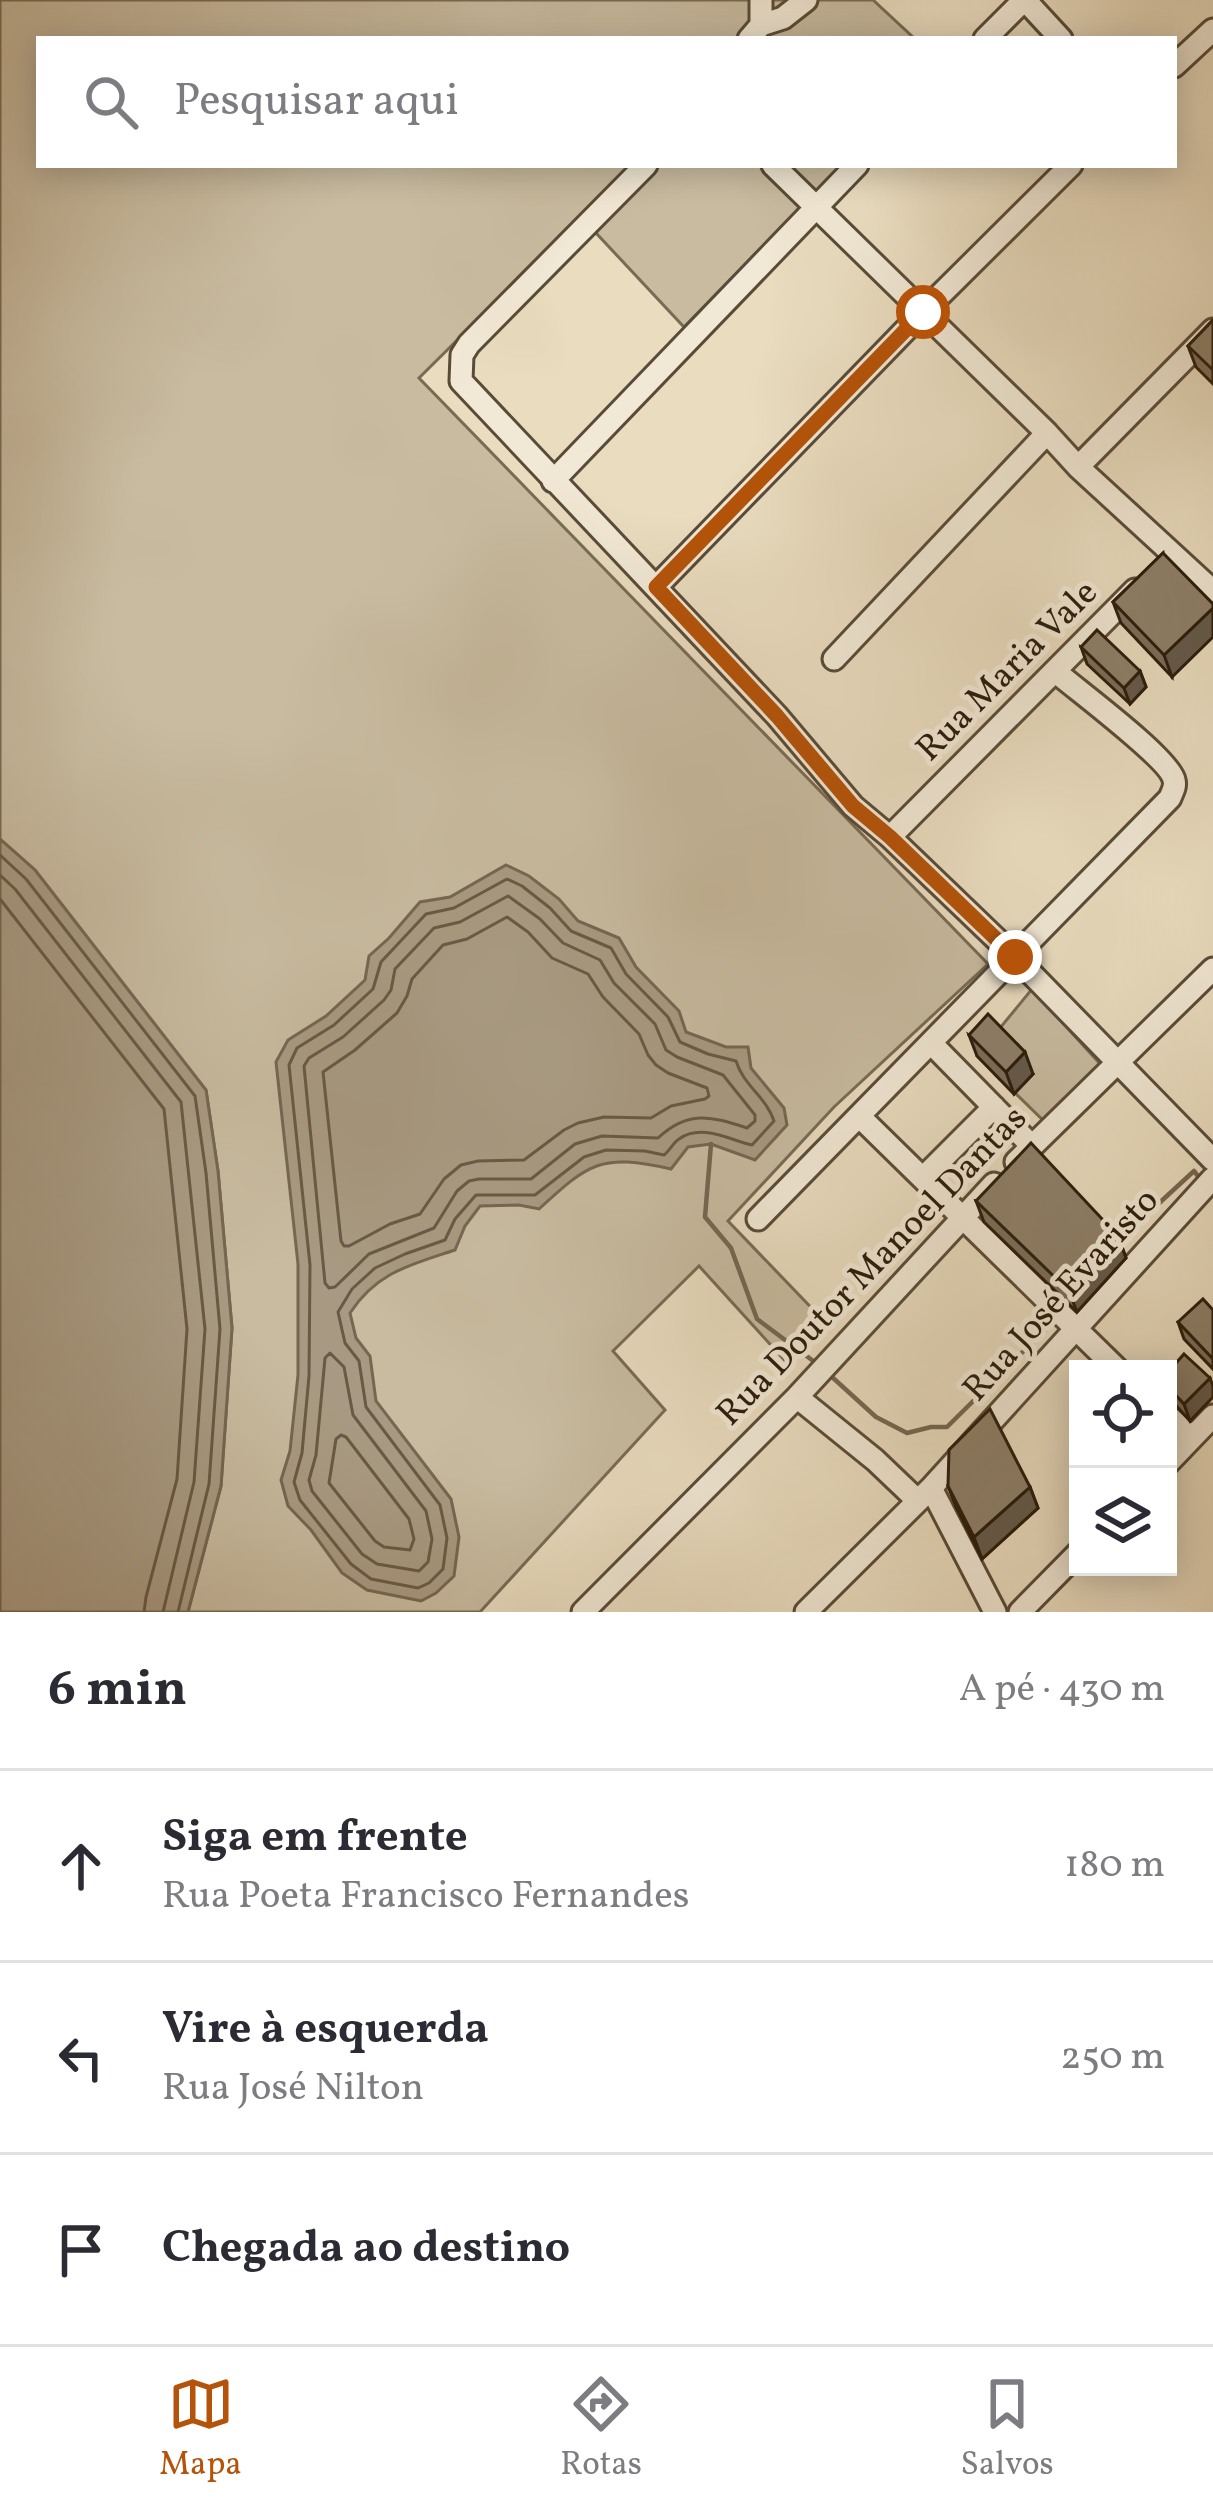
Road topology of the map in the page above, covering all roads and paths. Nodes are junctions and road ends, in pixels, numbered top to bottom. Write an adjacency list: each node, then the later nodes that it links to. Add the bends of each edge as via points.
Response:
1 (761, 0): 5 (street)
2 (806, 0): 5 (street)
3 (1025, 0): 6 (street); 7 (street)
4 (1213, 30): 8 (street)
5 (755, 32)
6 (988, 36)
7 (1058, 36)
8 (1177, 63)
9 (643, 168): 18 (street, via 462,355 461,381)
10 (776, 168): 13 (street)
11 (854, 168): 13 (street)
12 (1068, 168): 14 (street)
13 (816, 206): 14 (street); 18 (street)
14 (923, 312): 16 (street); 20 (street)
15 (1213, 330): 17 (street)
16 (1047, 433): 17 (street); 22 (street)
17 (1078, 466): 19 (street)
18 (553, 481): 20 (street)
19 (1172, 552): 21 (street); 23 (street, Rua Maria Vale)
20 (656, 587): 24 (street)
21 (1213, 591)
22 (834, 659)
23 (1055, 672): 24 (street, Rua Maria Vale); 25 (street, via 1138,739 1173,776 1174,788)
24 (890, 837): 25 (street)
25 (1015, 957): 27 (street); 28 (street)
26 (1213, 969): 28 (street, Rua Doutor Manoel Dantas)
27 (931, 1043): 29 (street); 30 (street)
28 (1118, 1064): 31 (street, Rua Doutor Manoel Dantas); 32 (street)
29 (994, 1107): 31 (street); 33 (street)
30 (859, 1116): 33 (street); 36 (street)
31 (1032, 1146): 35 (street, Rua Doutor Manoel Dantas)
32 (1213, 1160)
33 (923, 1178): 35 (street)
34 (1213, 1178): 37 (street, Rua José Evaristo)
35 (962, 1216): 37 (street); 39 (street, Rua Doutor Manoel Dantas)
36 (758, 1219)
37 (1065, 1320): 38 (street); 44 (street, Rua José Evaristo)
38 (1107, 1360)
39 (797, 1397): 44 (street); 46 (street, Rua Doutor Manoel Dantas)
40 (1213, 1416): 42 (street)
41 (1177, 1425): 42 (street)
42 (1192, 1438): 43 (street)
43 (1177, 1453)
44 (925, 1494): 47 (street, Rua José Evaristo); 48 (street)
45 (1069, 1562): 49 (street)
46 (583, 1612)
47 (806, 1612)
48 (994, 1612)
49 (1020, 1612)

